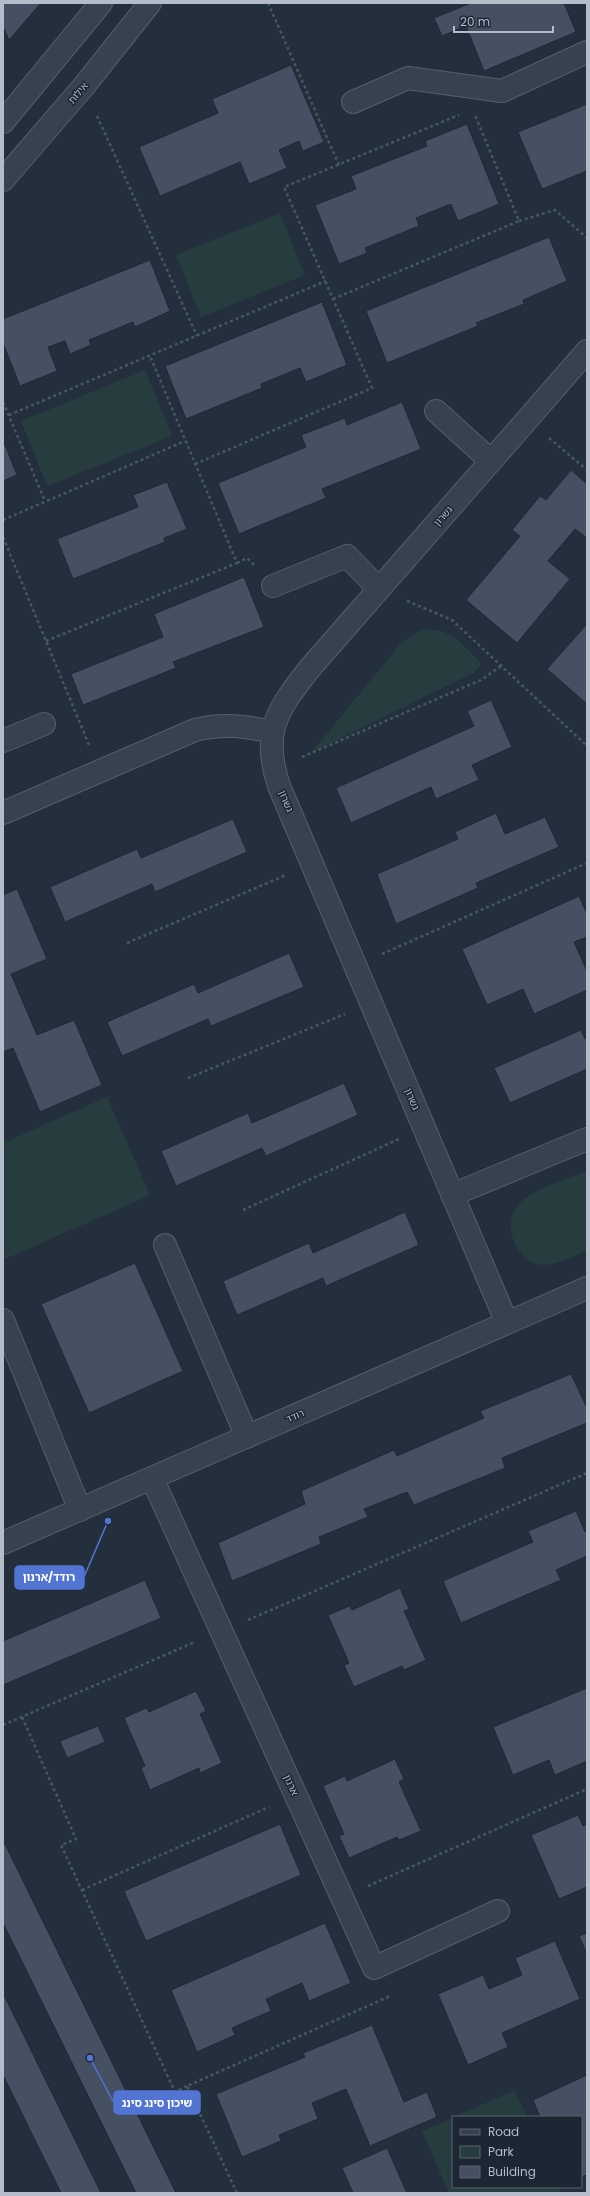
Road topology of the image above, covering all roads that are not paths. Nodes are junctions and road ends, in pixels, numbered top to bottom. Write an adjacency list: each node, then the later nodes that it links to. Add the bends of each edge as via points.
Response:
1 (102, 3): 5 (street)
2 (150, 3): 6 (street, אילות, via 84,86)
3 (587, 52): 4 (street, via 502,91 408,78)
4 (353, 102)
5 (3, 122)
6 (3, 180)
7 (587, 351): 9 (street, גשרון)
8 (436, 411): 9 (street)
9 (491, 461): 11 (street, גשרון)
10 (273, 586): 11 (street, via 347,556)
11 (379, 589): 13 (street, גשרון, via 294,688 282,707)
12 (44, 724): 14 (street)
13 (272, 732): 15 (street, via 245,726 209,726 180,734); 17 (street, גשרון, via 274,769)
14 (3, 741)
15 (3, 813)
16 (587, 1139): 17 (street)
17 (452, 1195): 21 (street, גשרון)
18 (165, 1245): 22 (street)
19 (586, 1291): 21 (street, רודד)
20 (3, 1320): 24 (street)
21 (507, 1323): 22 (street, רודד)
22 (247, 1437): 23 (street, רודד)
23 (152, 1478): 24 (street, רודד); 26 (street, ארנון, via 374,1968)
24 (80, 1510): 25 (street, רודד)
25 (3, 1543)
26 (498, 1911)

